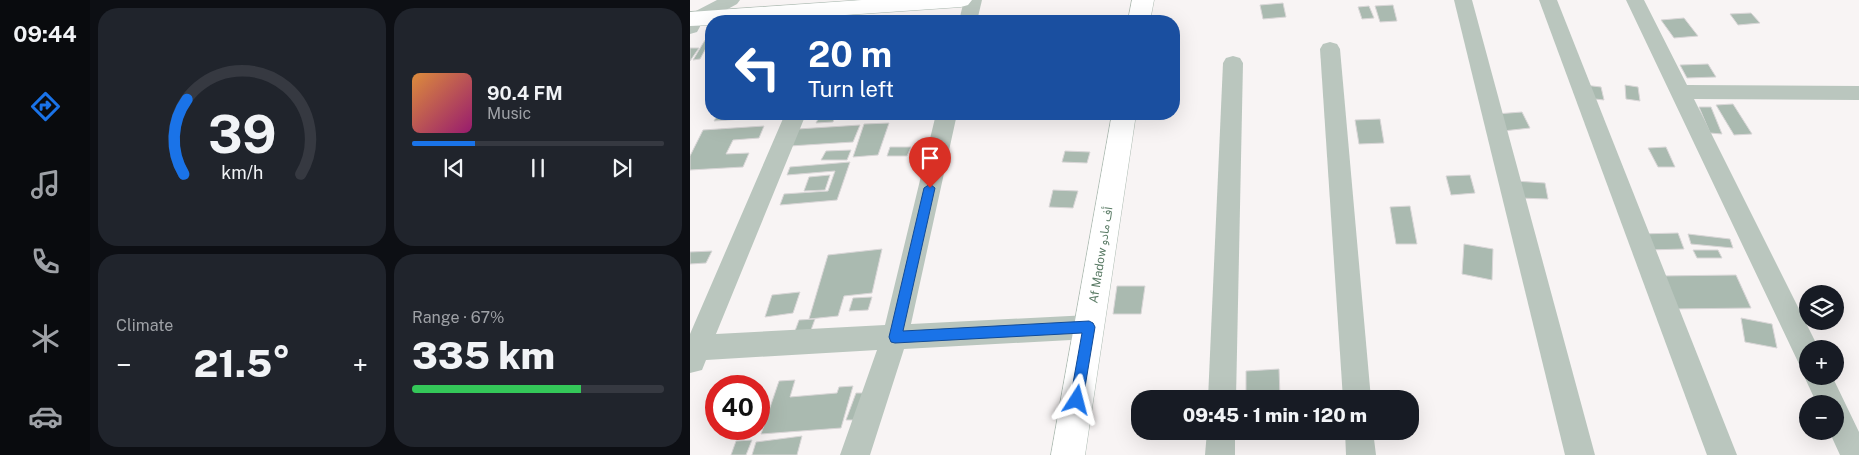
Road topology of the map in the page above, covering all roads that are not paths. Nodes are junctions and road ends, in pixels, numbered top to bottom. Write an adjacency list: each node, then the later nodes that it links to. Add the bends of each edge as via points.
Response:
1 (731, 0): 12 (street)
2 (962, 0): 8 (street)
3 (973, 0): 9 (street)
4 (1143, 0): 10 (street)
5 (1463, 0): 33 (street)
6 (1548, 0): 34 (street)
7 (1635, 0): 15 (street)
8 (836, 15)
9 (969, 15)
10 (1140, 15)
11 (705, 21): 12 (street)
12 (692, 22)
13 (1330, 49): 25 (street)
14 (1233, 63): 24 (street)
15 (1680, 92): 16 (street); 22 (street)
16 (1859, 92)
17 (792, 120): 23 (street)
18 (946, 120): 21 (street)
19 (1123, 120): 20 (street, Af Madow أف مادو)
20 (1089, 327): 21 (street); 30 (street, Af Madow أف مادو)
21 (895, 337): 23 (street); 29 (street)
22 (1801, 340)
23 (693, 354)
24 (1222, 390)
25 (1355, 390)
26 (1844, 432): 35 (street)
27 (1221, 440): 31 (street)
28 (1360, 440): 32 (street)
29 (855, 455)
30 (1068, 455)
31 (1220, 455)
32 (1361, 455)
33 (1580, 455)
34 (1722, 455)
35 (1855, 455)

